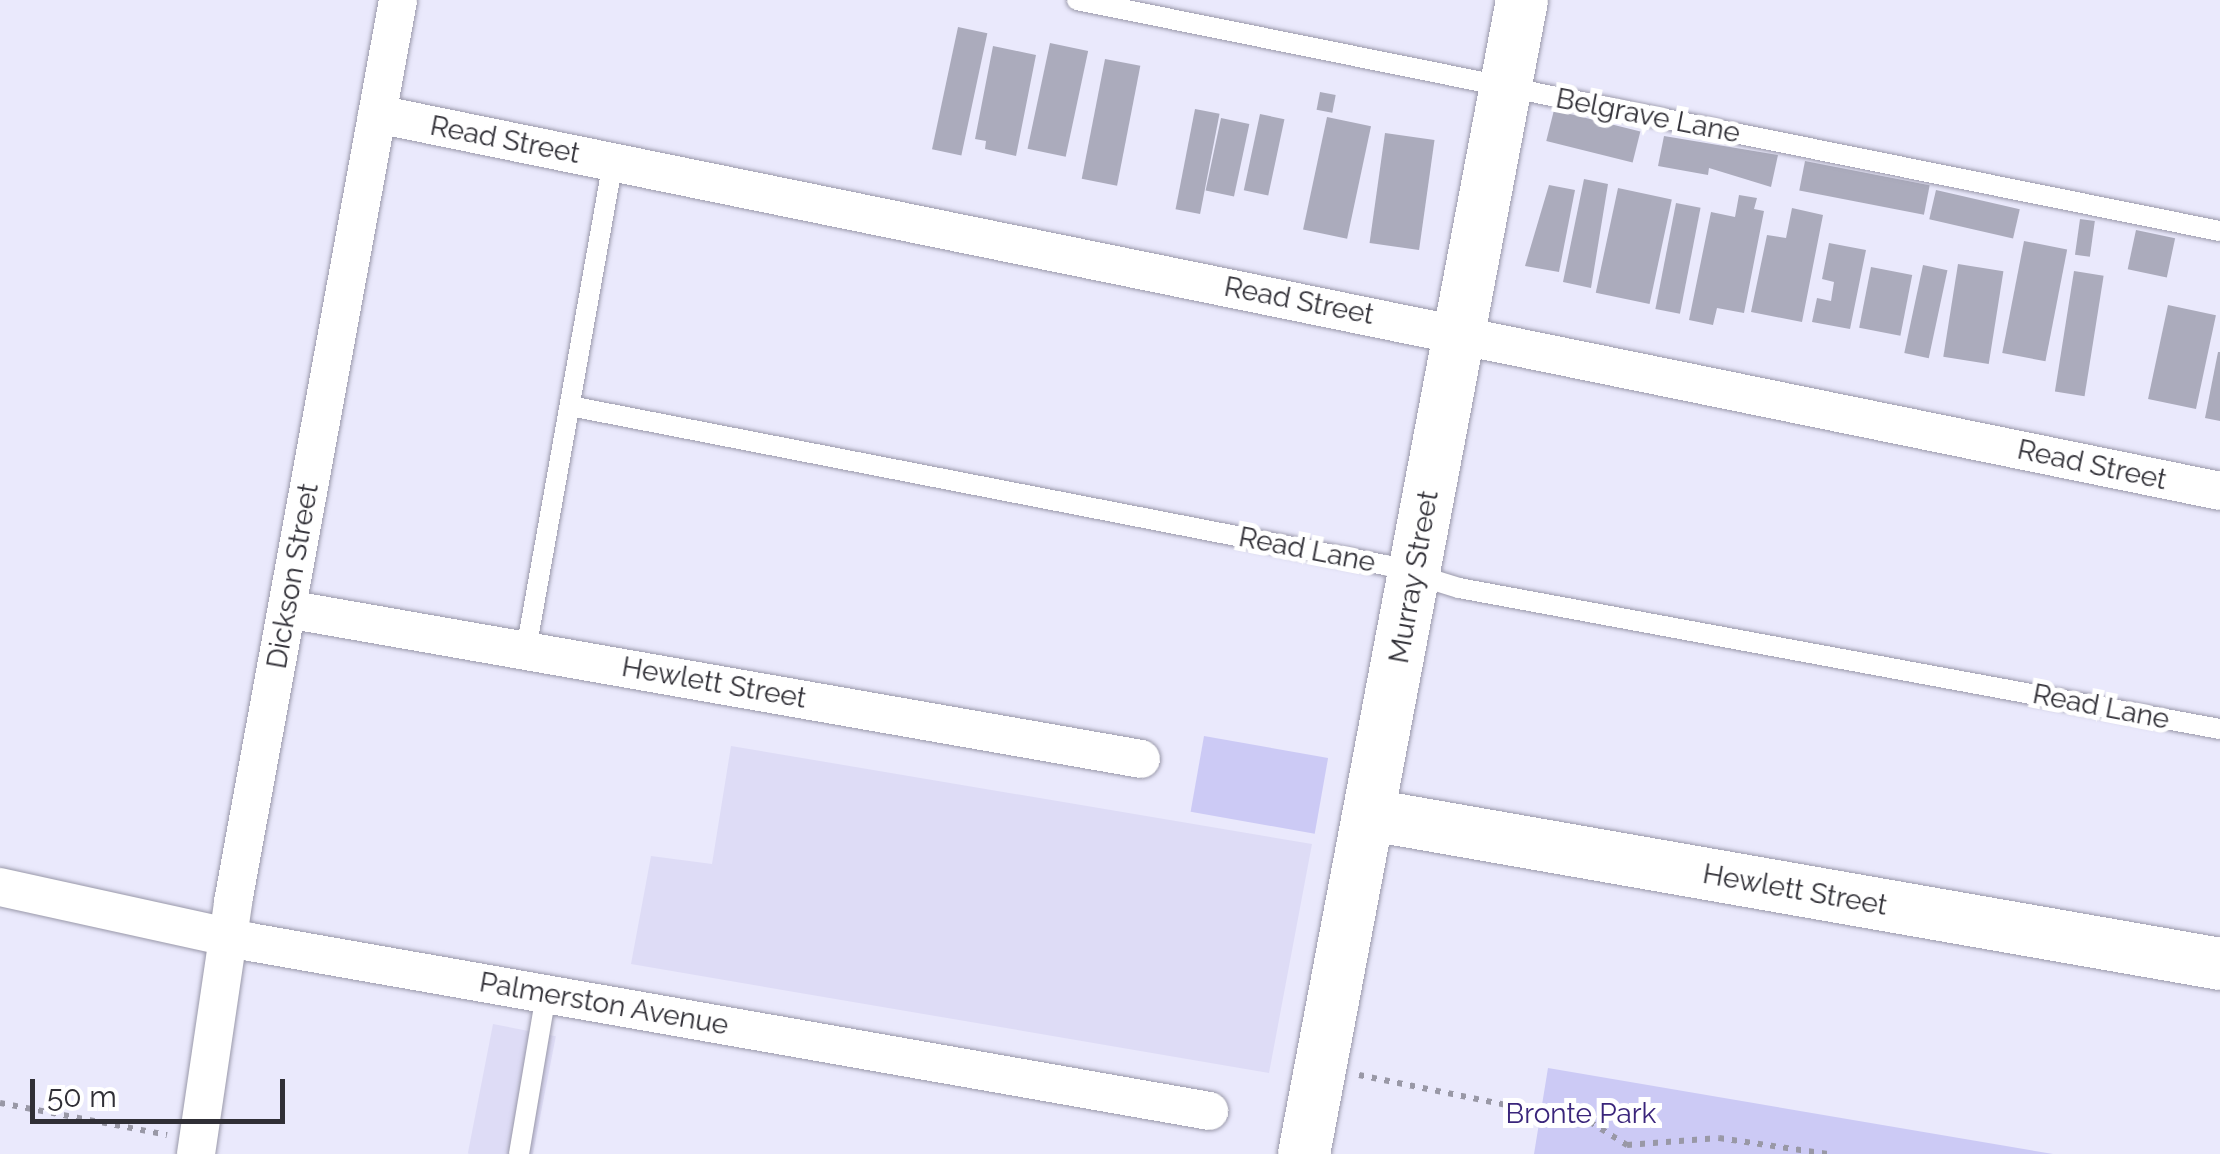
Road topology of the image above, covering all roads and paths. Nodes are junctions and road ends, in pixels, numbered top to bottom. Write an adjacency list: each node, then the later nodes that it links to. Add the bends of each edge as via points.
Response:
1 (398, 0): 5 (street, Dickson Street)
2 (1076, 0): 4 (lane, Belgrave Lane)
3 (1522, 0): 4 (main road, Murray Street)
4 (1506, 87): 7 (lane, Belgrave Lane); 8 (main road, Murray Street)
5 (377, 114): 6 (street, Read Street); 12 (street, Dickson Street)
6 (614, 162): 8 (street, Read Street); 9 (lane)
7 (2220, 232)
8 (1458, 333): 10 (street, Read Street); 11 (main road, Murray Street)
9 (570, 406): 11 (lane, Read Lane); 13 (lane)
10 (2220, 491)
11 (1415, 575): 14 (lane, Read Lane); 16 (main road, Murray Street)
12 (287, 609): 13 (street, Hewlett Street); 18 (street, Dickson Street)
13 (526, 650): 15 (street, Hewlett Street)
14 (2220, 730)
15 (1142, 759)
16 (1370, 816): 19 (main road, Hewlett Street); 21 (main road, Murray Street)
17 (0, 888): 18 (street, Palmerston Avenue)
18 (230, 938): 20 (street, Palmerston Avenue); 24 (street, Dickson Street)
19 (2220, 964)
20 (546, 994): 23 (street, Palmerston Avenue); 25 (lane)
21 (1323, 1068): 26 (main road, Murray Street); 27 (path, via 1590,1122 1628,1144 1718,1138)
22 (0, 1104): 24 (path)
23 (1210, 1110)
24 (197, 1148)
25 (520, 1154)
26 (1304, 1154)
27 (1828, 1154)

